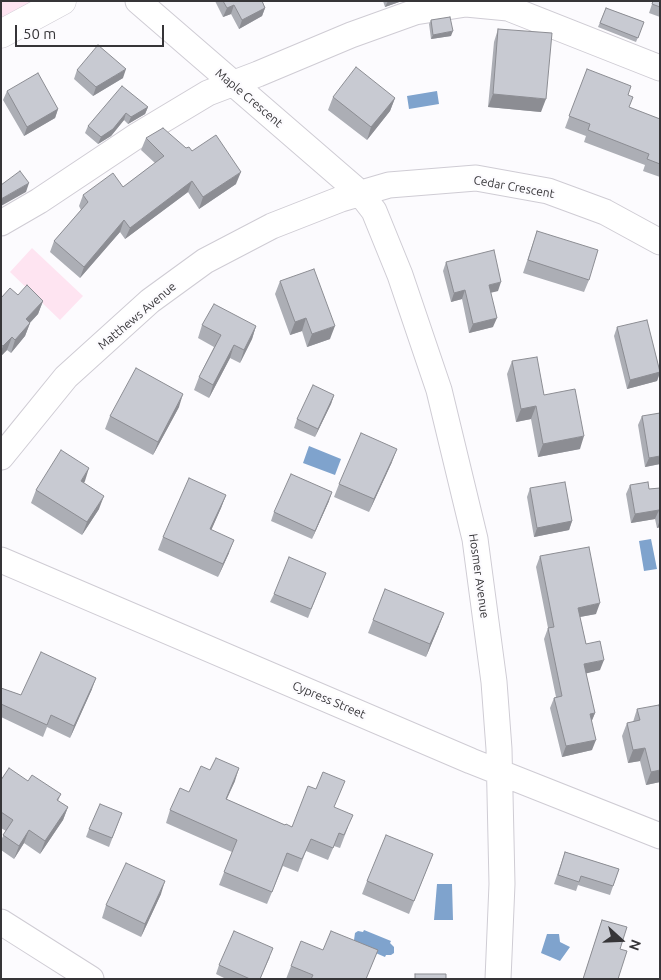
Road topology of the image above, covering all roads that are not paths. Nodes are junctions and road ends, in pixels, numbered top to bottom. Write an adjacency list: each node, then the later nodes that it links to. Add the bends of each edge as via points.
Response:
1 (62, 1): 3 (main road)
2 (138, 1): 5 (street, Maple Crescent)
3 (1, 34)
4 (660, 68): 5 (street, via 508,8 466,4 415,12)
5 (232, 84): 6 (street, Maple Crescent); 7 (street, via 208,93 138,135)
6 (360, 193): 8 (street, Cedar Crescent, via 388,185 476,178 548,190 605,212); 9 (street, Matthews Avenue, via 272,226 205,261 150,302 66,377); 11 (street, Hosmer Avenue, via 374,211 439,390 475,539 494,682)
7 (1, 223)
8 (660, 242)
9 (1, 458)
10 (1, 560): 11 (street, Cypress Street)
11 (500, 772): 12 (street, Cypress Street); 15 (street, Hosmer Avenue, via 502,884)
12 (660, 836)
13 (1, 922): 14 (street)
14 (91, 979)
15 (498, 979)

